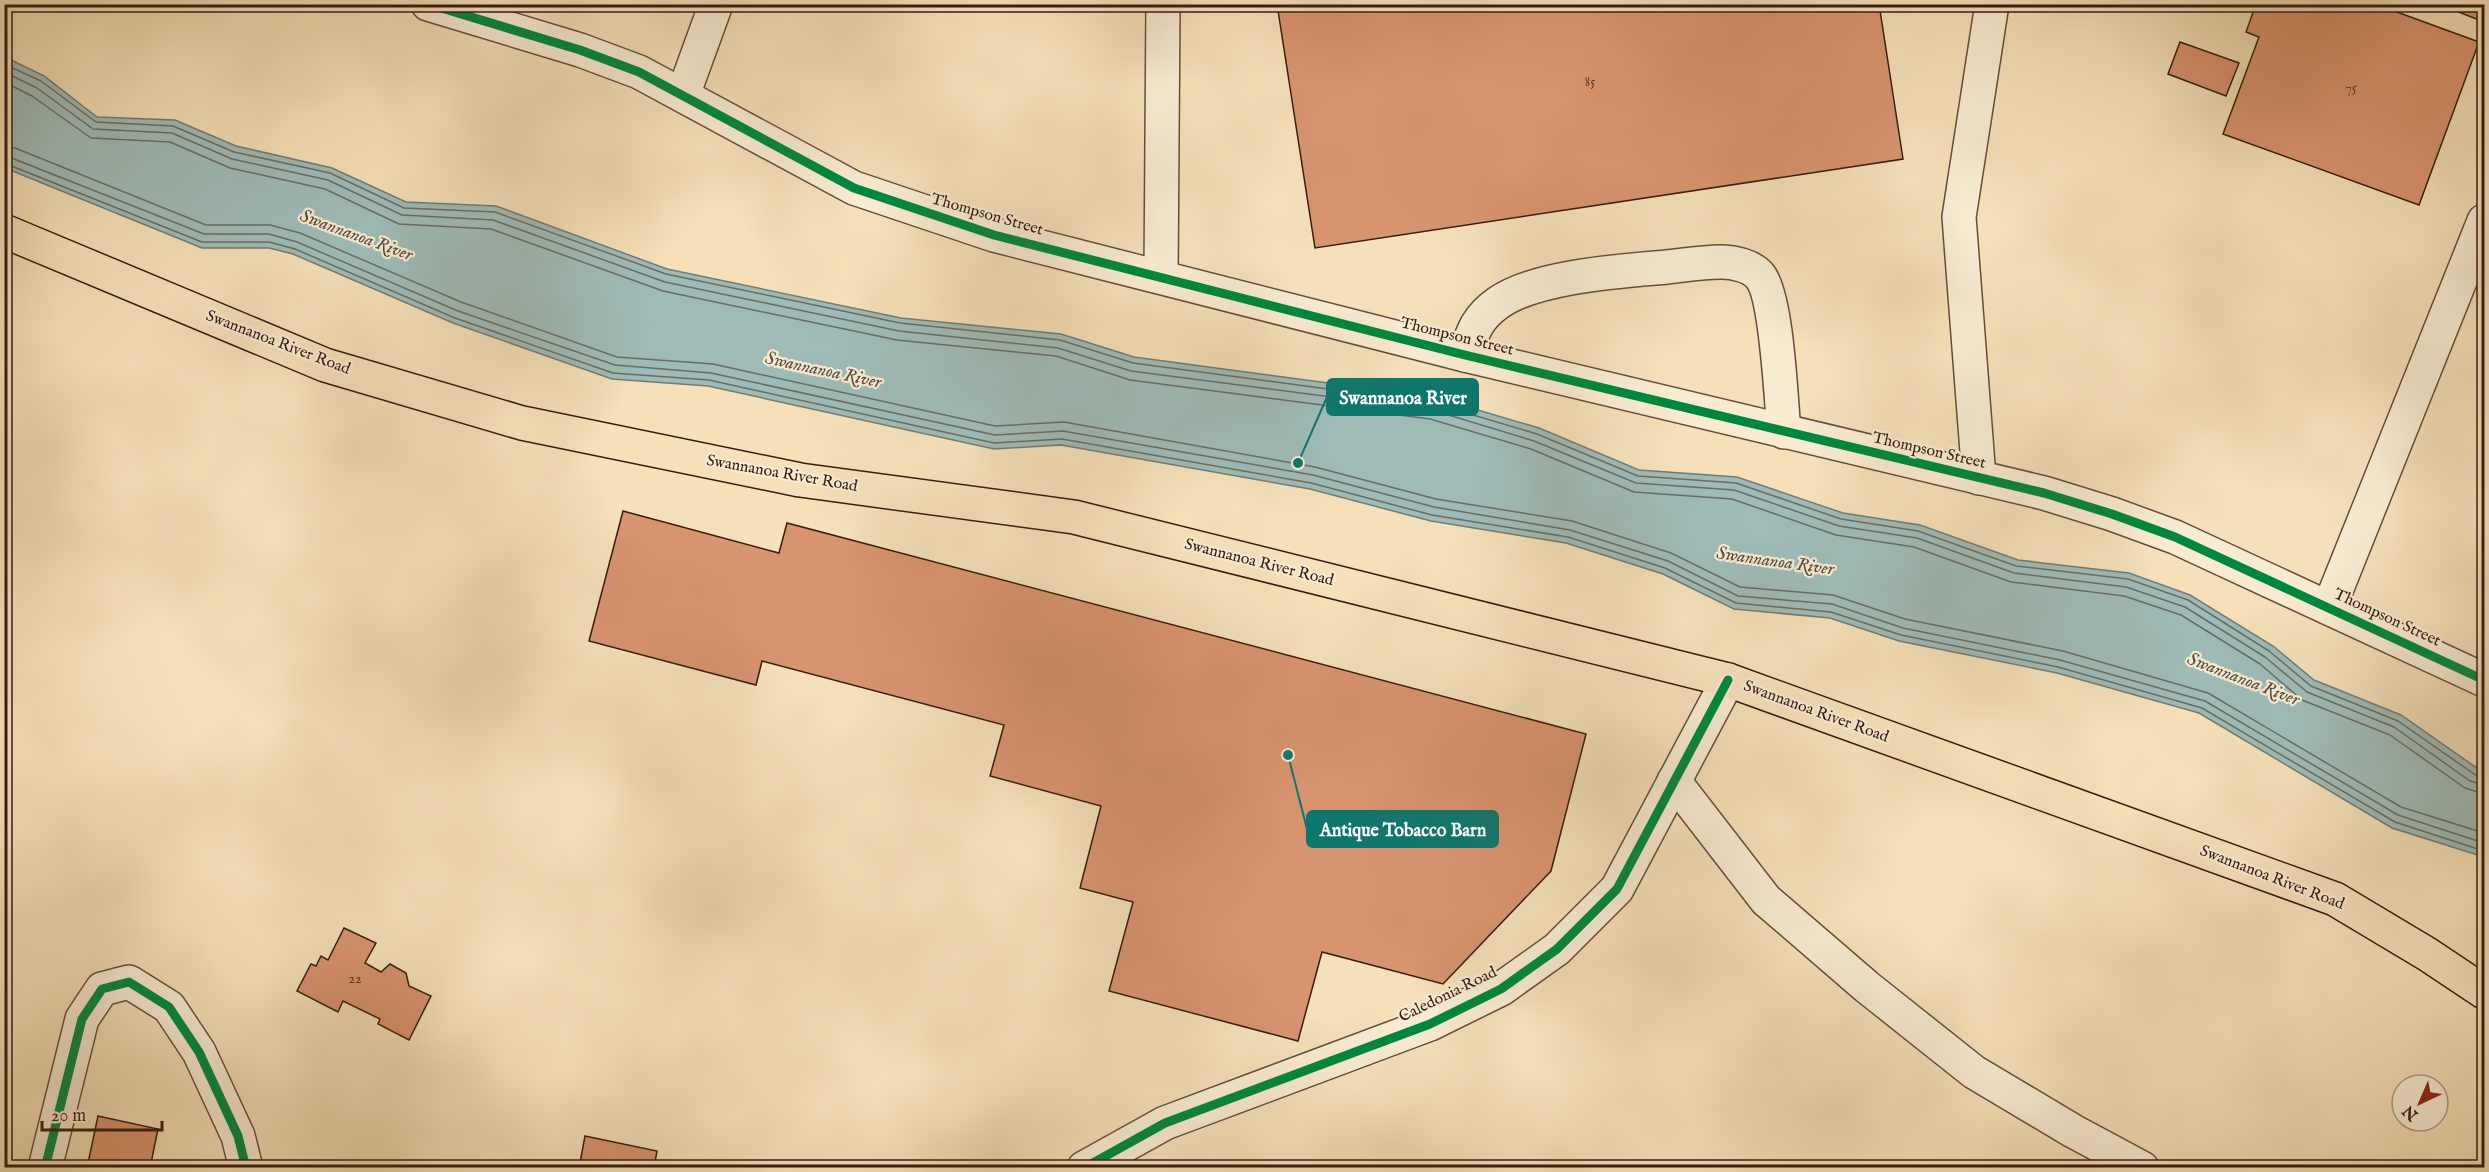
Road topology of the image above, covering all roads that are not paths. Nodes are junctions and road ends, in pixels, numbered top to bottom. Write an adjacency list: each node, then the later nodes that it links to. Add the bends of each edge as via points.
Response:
1 (428, 4): 5 (street, Thompson Street, via 579,50 639,72)
2 (716, 4): 5 (street)
3 (1164, 4): 8 (street)
4 (1992, 4): 11 (street, via 1959,217)
5 (683, 95): 8 (street, Thompson Street, via 854,188 994,235)
6 (2484, 220): 12 (street)
7 (4, 231): 13 (main road, Swannanoa River Road, via 325,364 522,423 800,480 1074,517)
8 (1161, 278): 9 (street, Thompson Street)
9 (1465, 355): 10 (street, Thompson Street); 10 (street, via 1476,322 1498,303 1530,288 1600,273 1723,262 1744,266 1759,274 1767,287)
10 (1784, 432): 11 (street, Thompson Street)
11 (1979, 478): 12 (street, Thompson Street, via 2044,493 2175,537)
12 (2329, 608): 14 (street, Thompson Street)
13 (1728, 680): 15 (street, Caledonia Road); 16 (main road, Swannanoa River Road, via 2335,899)
14 (2484, 680)
15 (1674, 781): 19 (street, Caledonia Road, via 1617,889 1557,949 1501,988 1430,1024 1166,1123); 20 (street, via 1766,900 1867,987 1974,1072)
16 (2484, 992)
17 (45, 1167): 18 (street, via 82,1019 102,989 129,982 169,1007 199,1052 238,1136)
18 (246, 1167)
19 (1084, 1167)
20 (2142, 1167)

